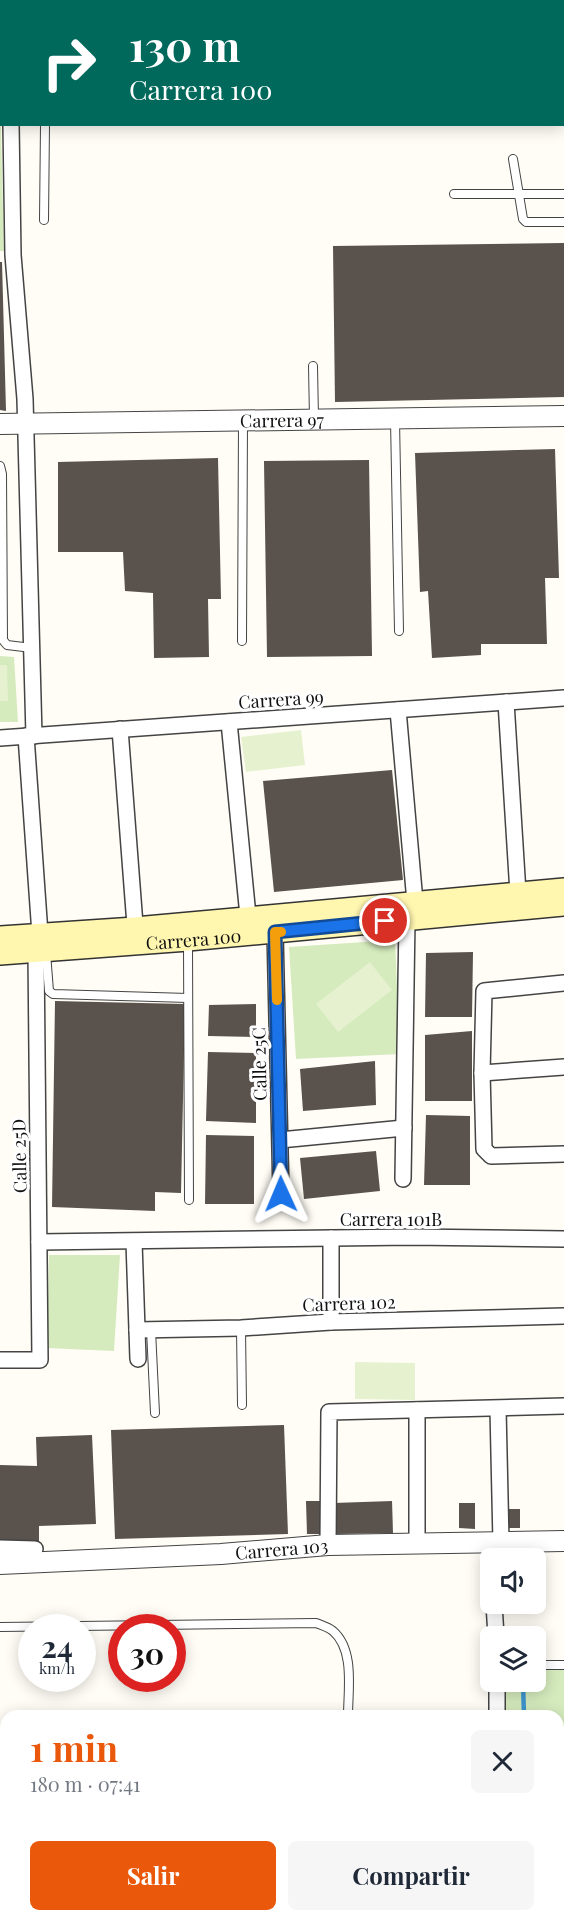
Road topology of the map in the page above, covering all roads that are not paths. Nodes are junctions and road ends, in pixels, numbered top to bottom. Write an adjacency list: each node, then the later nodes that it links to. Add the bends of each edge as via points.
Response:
1 (11, 126): 15 (street, Calle 25D, via 13,255)
2 (45, 126): 7 (lane)
3 (513, 159): 5 (lane)
4 (454, 194): 5 (lane)
5 (519, 194): 6 (lane); 8 (lane, via 524,220)
6 (564, 194)
7 (44, 220)
8 (564, 222)
9 (312, 366): 12 (lane)
10 (564, 416): 11 (street, Carrera 97)
11 (395, 419): 12 (street, Carrera 97); 17 (lane)
12 (314, 420): 13 (street, Carrera 97)
13 (243, 421): 15 (street, Carrera 97); 18 (lane)
14 (0, 424): 15 (street, Carrera 97)
15 (25, 424): 19 (street, Calle 25D)
16 (0, 466): 19 (lane, via 3,640 8,645)
17 (399, 631)
18 (242, 641)
19 (32, 648): 25 (street, Calle 25D)
20 (564, 698): 21 (street, Carrera 99)
21 (506, 702): 22 (street, Carrera 99); 28 (street)
22 (398, 710): 23 (street, Carrera 99); 30 (street)
23 (229, 722): 24 (street, Carrera 99); 31 (street)
24 (120, 729): 25 (street, Carrera 99); 33 (street)
25 (30, 736): 26 (street, Carrera 99); 36 (street, Calle 25D)
26 (0, 738)
27 (564, 889): 28 (main road, Carrera 100)
28 (518, 893): 30 (main road, Carrera 100)
29 (564, 905): 30 (main road, Carrera 100)
30 (411, 910): 31 (main road, Carrera 100); 32 (main road, Carrera 100); 42 (street)
31 (248, 916): 33 (main road, Carrera 100)
32 (275, 932): 35 (main road, Carrera 100); 43 (street, Calle 25C)
33 (135, 936): 35 (main road, Carrera 100); 36 (main road, Carrera 100)
34 (0, 937): 36 (main road, Carrera 100)
35 (188, 940): 39 (lane)
36 (41, 945): 37 (main road, Carrera 100); 39 (lane, via 49,991 53,994); 50 (street, Calle 25D)
37 (0, 954)
38 (564, 983): 41 (street, via 484,991)
39 (188, 998): 47 (lane)
40 (564, 1067): 41 (street)
41 (482, 1073): 44 (street, via 486,1153)
42 (404, 1128): 43 (street); 45 (street)
43 (280, 1140): 46 (street, Calle 25C)
44 (564, 1154)
45 (403, 1179)
46 (281, 1194)
47 (189, 1200)
48 (331, 1238): 49 (street, Carrera 101B); 51 (street, Carrera 101B); 53 (street)
49 (564, 1239)
50 (39, 1242): 51 (street, Carrera 101B); 57 (street, Calle 25D, via 40,1360)
51 (134, 1242): 55 (street)
52 (564, 1316): 53 (street, Carrera 102)
53 (331, 1322): 54 (street, Carrera 102)
54 (241, 1328): 55 (street, Carrera 102); 58 (lane)
55 (144, 1330): 56 (street); 62 (lane)
56 (138, 1359)
57 (0, 1360)
58 (242, 1405)
59 (564, 1406): 60 (street)
60 (498, 1409): 61 (street); 67 (street)
61 (417, 1410): 64 (street); 65 (street, via 329,1412)
62 (155, 1413)
63 (564, 1541): 67 (street, Carrera 103)
64 (417, 1544): 65 (street, Carrera 103); 67 (street, Carrera 103)
65 (328, 1545): 69 (street, Carrera 103)
66 (0, 1548): 68 (street)
67 (495, 1548)
68 (35, 1549)
69 (0, 1564)
70 (0, 1627): 74 (lane, via 316,1623 331,1629 344,1647 348,1661)
71 (546, 1665): 72 (lane)
72 (564, 1665)
73 (497, 1692): 75 (street)
74 (348, 1710)
75 (497, 1710)

